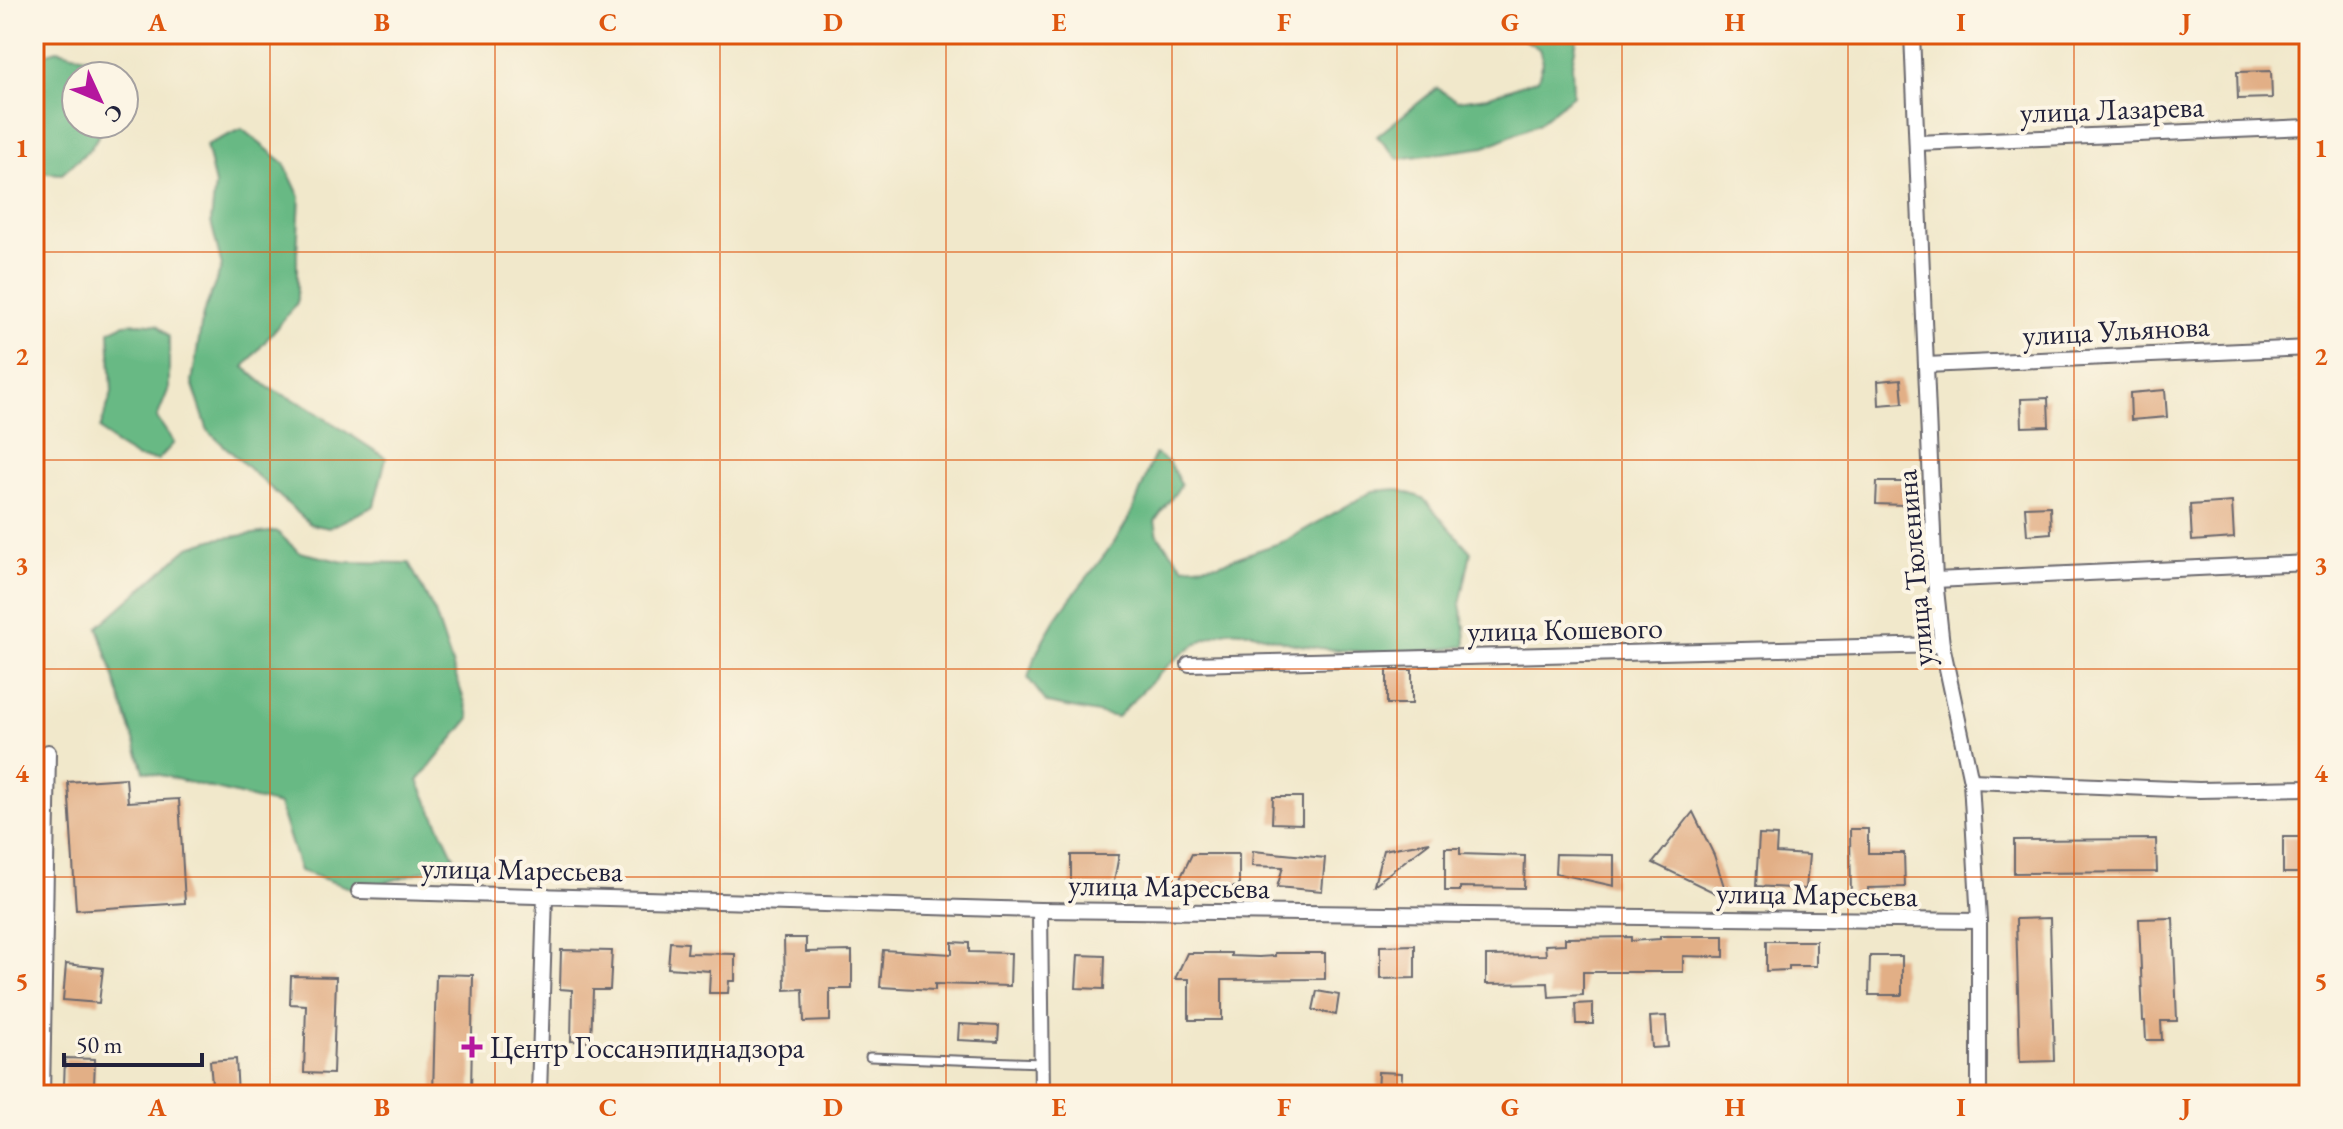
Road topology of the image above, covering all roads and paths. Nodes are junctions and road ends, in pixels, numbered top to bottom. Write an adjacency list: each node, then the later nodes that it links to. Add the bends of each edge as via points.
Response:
1 (1912, 34): 3 (street, улица Тюленина)
2 (2309, 127): 3 (street, улица Лазарева)
3 (1917, 143): 5 (street, улица Тюленина)
4 (2309, 348): 5 (street, улица Ульянова)
5 (1926, 365): 7 (street, улица Тюленина)
6 (2309, 563): 7 (street)
7 (1935, 580): 8 (street, улица Тюленина)
8 (1942, 645): 9 (street, улица Кошевого); 11 (street, улица Тюленина)
9 (1189, 664)
10 (48, 752): 19 (street)
11 (1971, 781): 12 (street, via 2199,790); 16 (street, улица Тюленина)
12 (2309, 788)
13 (359, 891): 14 (street, улица Маресьева)
14 (545, 895): 15 (street, улица Маресьева); 20 (street)
15 (1040, 910): 16 (street, улица Маресьева); 18 (street)
16 (1979, 921): 22 (street, улица Тюленина)
17 (870, 1057): 18 (lane)
18 (1042, 1063): 21 (street)
19 (42, 1095)
20 (539, 1095)
21 (1042, 1095)
22 (1979, 1095)

